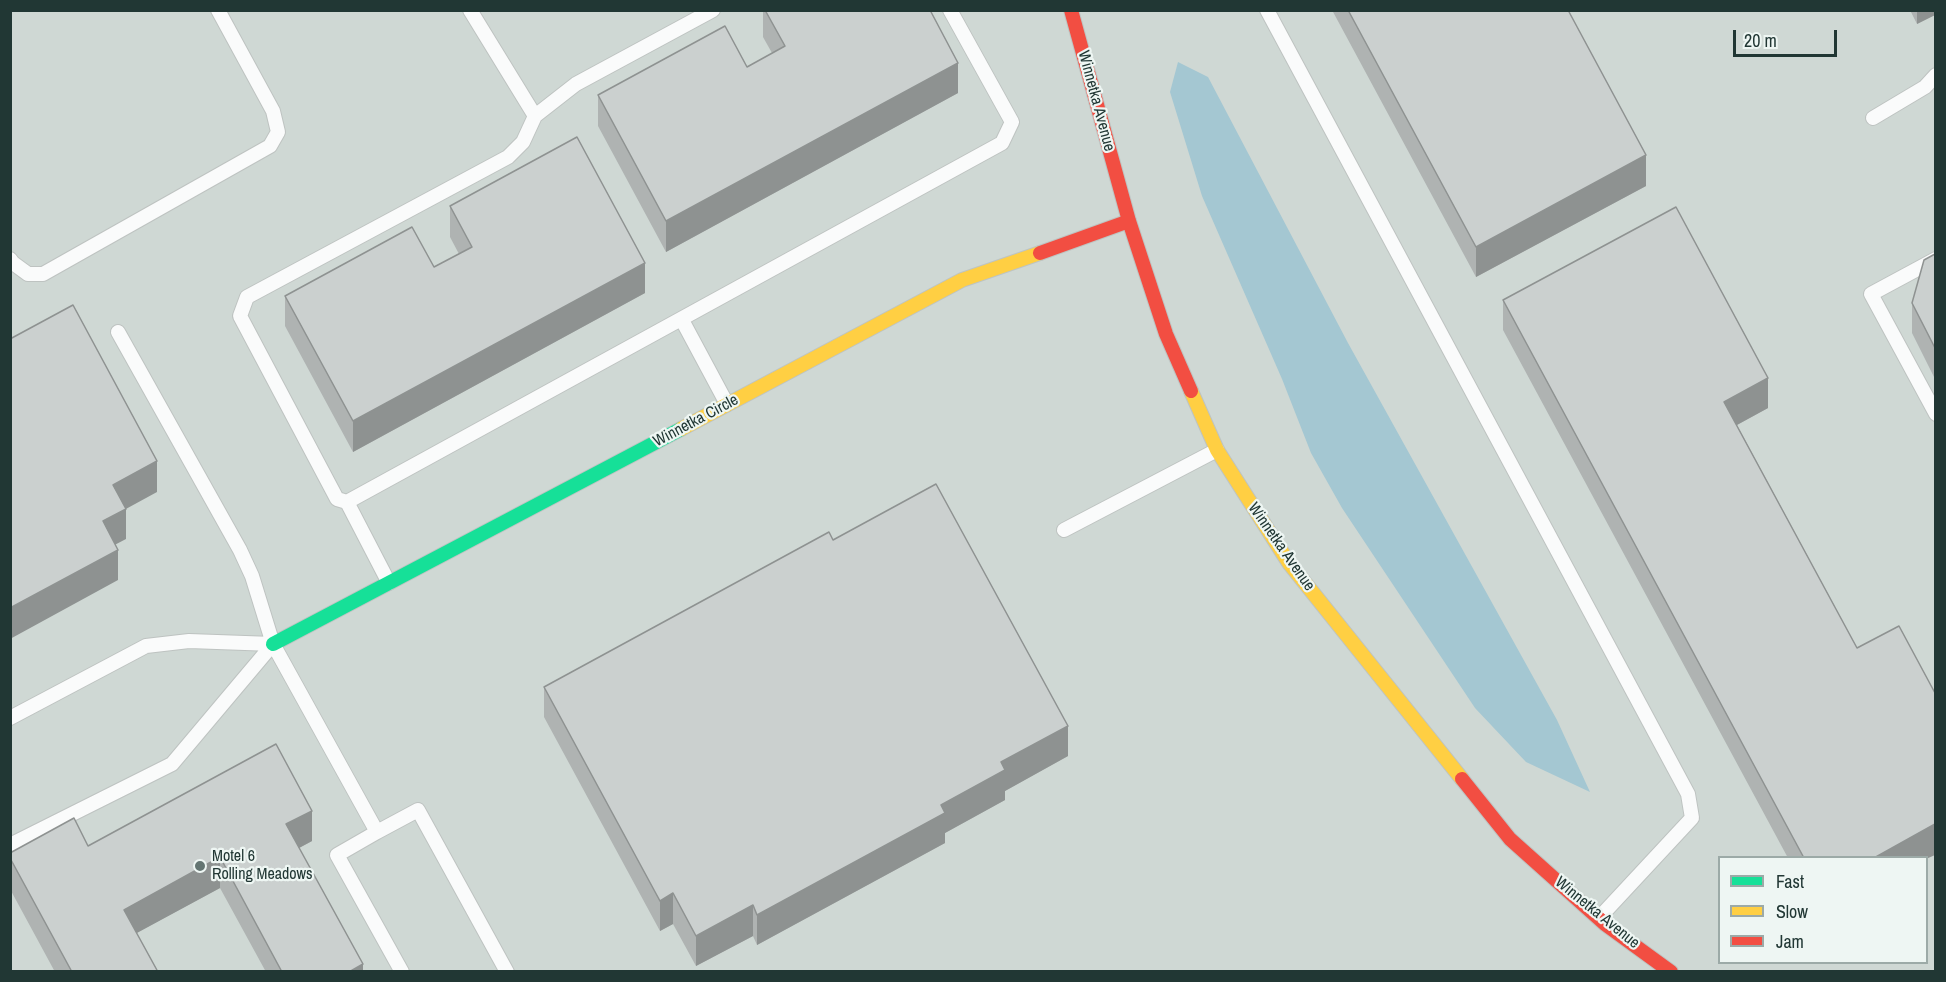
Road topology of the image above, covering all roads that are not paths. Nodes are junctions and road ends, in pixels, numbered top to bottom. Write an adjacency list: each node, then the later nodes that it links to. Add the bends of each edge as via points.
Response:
1 (218, 10): 11 (lane, via 273,111 278,132 270,146 43,274 28,274)
2 (470, 10): 8 (lane)
3 (713, 10): 8 (lane, via 576,84)
4 (950, 10): 13 (lane, via 1012,122 1002,143)
5 (1071, 10): 10 (street, Winnetka Avenue)
6 (1267, 10): 25 (lane, via 1688,794 1692,818)
7 (1935, 75): 9 (lane, via 1925,87)
8 (535, 116): 18 (lane, via 523,142 508,157 247,297 240,316 337,499)
9 (1873, 118)
10 (1129, 220): 15 (street, Winnetka Circle, via 962,280); 17 (street, Winnetka Avenue, via 1166,333)
11 (10, 259)
12 (1935, 259): 16 (lane, via 1871,294)
13 (682, 320): 15 (lane); 18 (lane)
14 (118, 332): 21 (lane, via 240,550)
15 (727, 404): 20 (street, Winnetka Circle)
16 (1935, 414)
17 (1217, 450): 19 (lane); 25 (street, Winnetka Avenue, via 1289,563 1510,839)
18 (347, 502): 20 (lane)
19 (1064, 530)
20 (389, 583): 21 (street, Winnetka Circle)
21 (273, 644): 22 (lane, via 189,640 146,646); 23 (lane); 24 (lane, via 172,764)
22 (10, 718)
23 (377, 832): 26 (lane, via 337,855); 27 (lane, via 418,810)
24 (10, 845)
25 (1599, 918): 28 (street, Winnetka Avenue)
26 (402, 972)
27 (507, 972)
28 (1671, 972)

